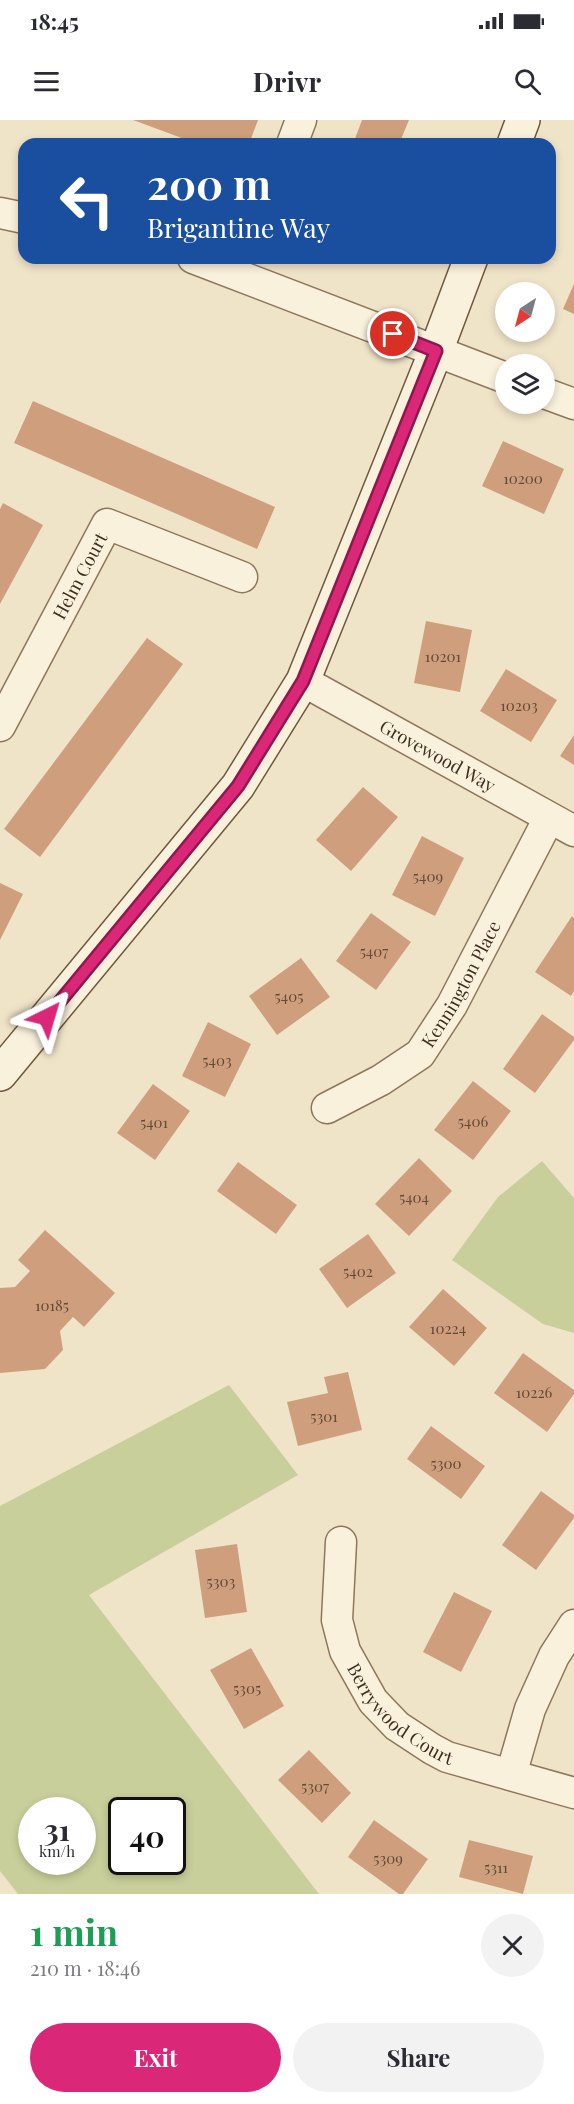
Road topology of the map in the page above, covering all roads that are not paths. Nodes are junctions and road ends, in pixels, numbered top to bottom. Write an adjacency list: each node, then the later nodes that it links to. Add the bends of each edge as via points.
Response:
1 (300, 120): 3 (street)
2 (523, 120): 4 (street)
3 (294, 138)
4 (516, 138)
5 (0, 213): 6 (street)
6 (18, 217)
7 (225, 264): 9 (street)
8 (469, 264): 10 (street)
9 (246, 268): 10 (street)
10 (436, 351): 11 (street); 15 (street)
11 (495, 374)
12 (555, 397): 13 (street)
13 (574, 404)
14 (242, 577): 16 (street, Helm Court, via 107,524)
15 (303, 681): 17 (street, Grovewood Way); 18 (street, via 238,786)
16 (0, 726)
17 (562, 824): 19 (street, Kennington Place, via 420,1054)
18 (1, 1070)
19 (327, 1108)
20 (341, 1542): 22 (street, Berrywood Court, via 337,1620 345,1651 373,1701 397,1726 432,1749)
21 (574, 1625): 22 (street, via 554,1656 530,1709)
22 (511, 1775): 23 (street, Berrywood Court)
23 (574, 1792)

